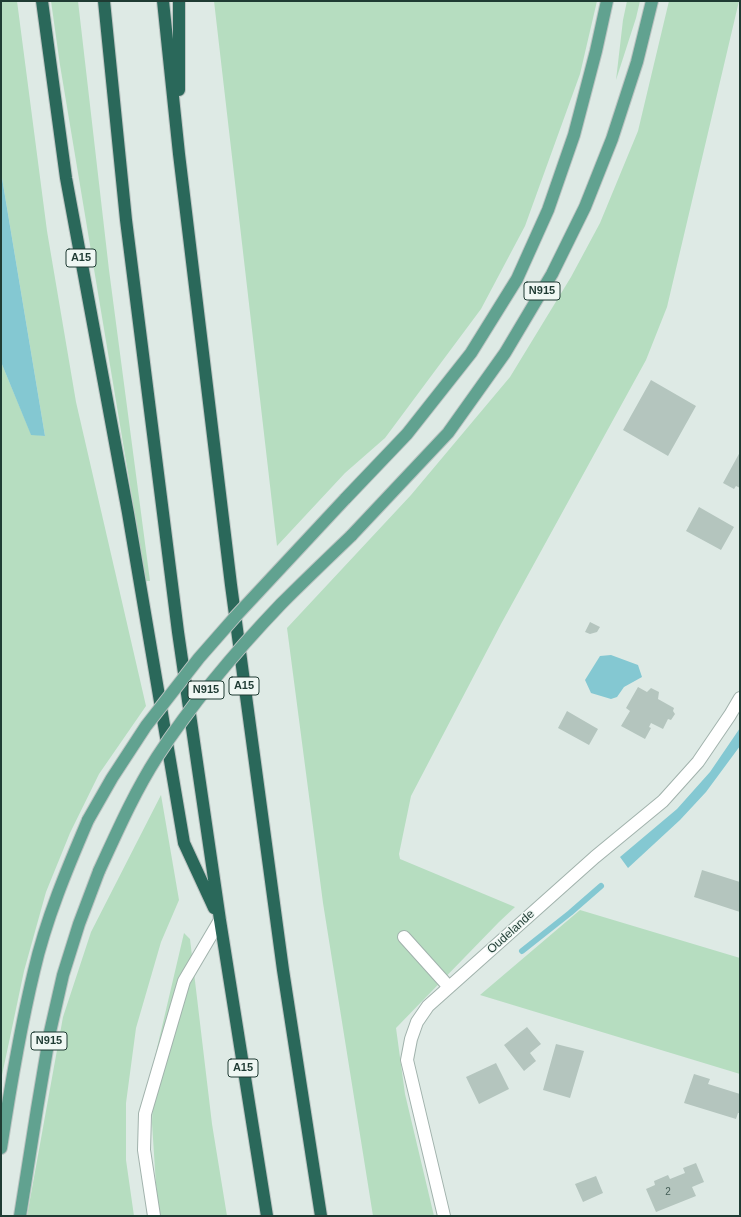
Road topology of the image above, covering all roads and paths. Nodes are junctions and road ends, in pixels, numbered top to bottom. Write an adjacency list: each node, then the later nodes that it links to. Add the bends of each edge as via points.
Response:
1 (42, 1): 9 (highway, A15, via 66,178 129,521 184,843)
2 (104, 1): 9 (highway, A15, via 126,220 177,624)
3 (163, 1): 7 (highway, A15)
4 (179, 1): 7 (highway, A15)
5 (607, 1): 12 (main road, N915, bridge, via 574,135 548,210 517,279 472,353 407,434 199,658 146,726 88,820 68,865 34,970 13,1071)
6 (652, 1): 13 (main road, N915, bridge, via 637,62 586,207 552,274 505,353 448,433 351,536 281,604 232,658 156,758 126,813 78,924 63,975 50,1032)
7 (179, 154): 16 (highway, A15, via 231,585 283,970)
8 (740, 698): 11 (street, Oudelande, via 698,762 662,801)
9 (220, 920): 14 (street, via 184,981 145,1114 144,1150); 15 (highway, A15)
10 (404, 937): 11 (street)
11 (449, 987): 17 (street, Oudelande, via 428,1006 418,1022 410,1038 407,1060)
12 (1, 1148)
13 (20, 1216)
14 (154, 1216)
15 (267, 1216)
16 (321, 1216)
17 (444, 1216)

